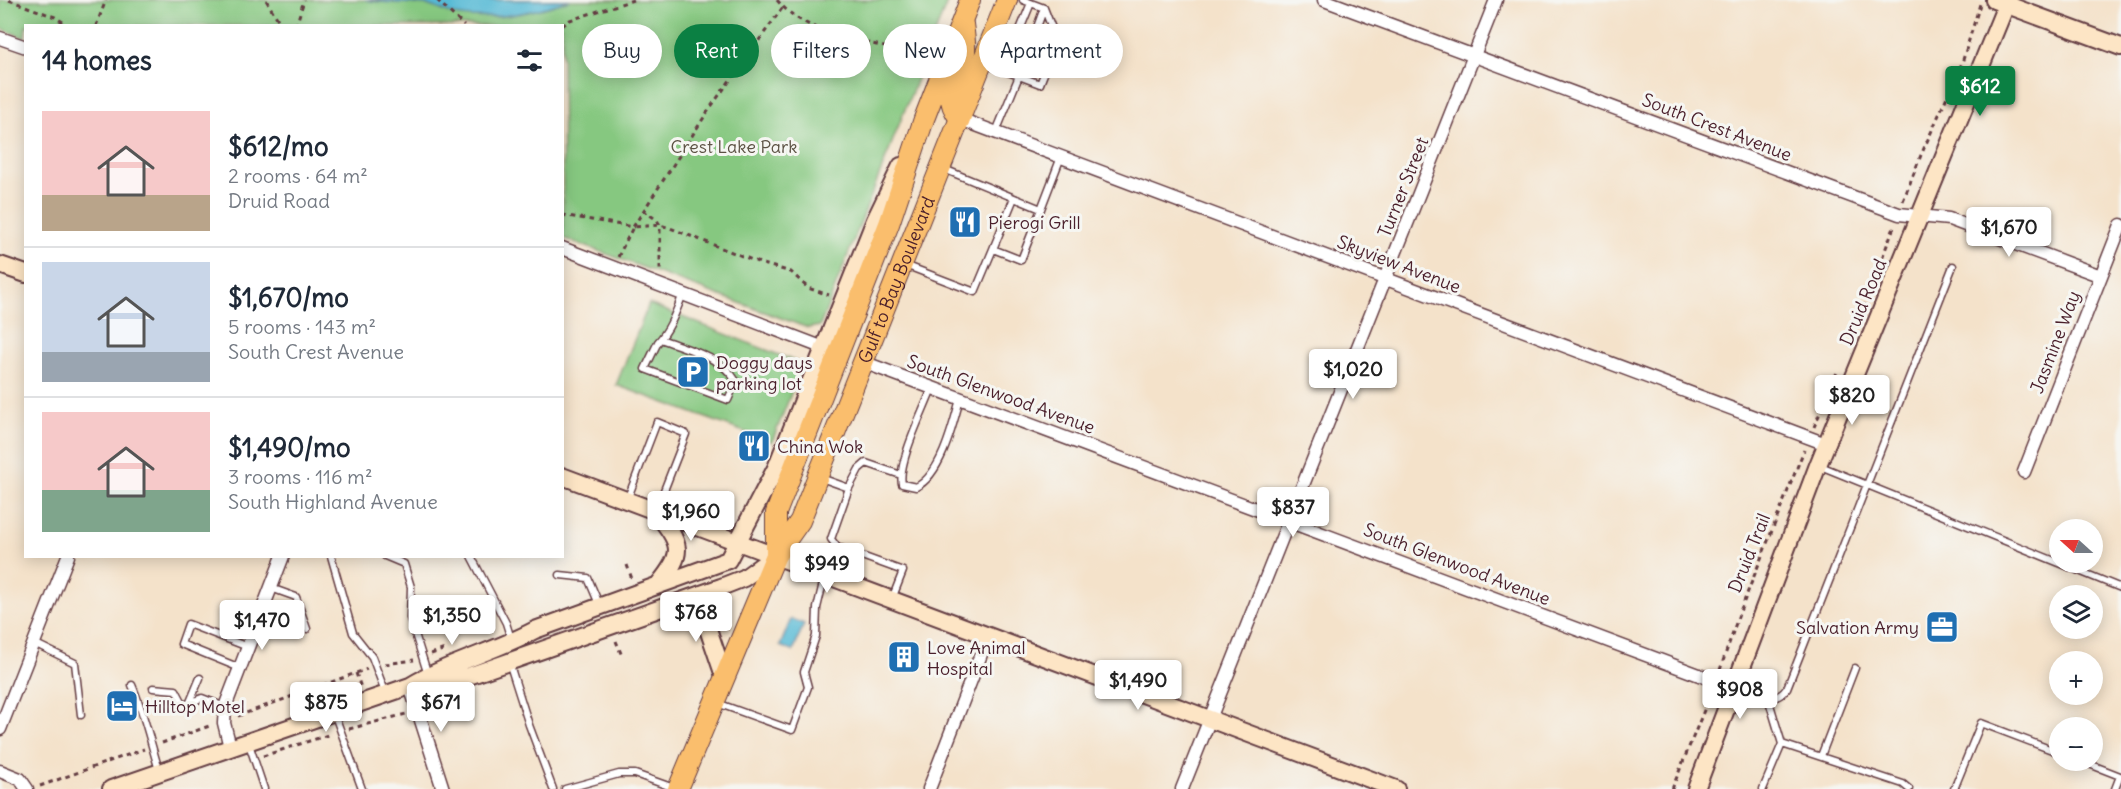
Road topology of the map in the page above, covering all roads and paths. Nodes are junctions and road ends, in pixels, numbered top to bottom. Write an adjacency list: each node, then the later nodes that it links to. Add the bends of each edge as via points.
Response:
1 (9, 0): 18 (path)
2 (106, 0): 19 (path)
3 (266, 0): 20 (path)
4 (304, 0): 21 (path)
5 (437, 0): 22 (path)
6 (633, 0): 23 (path)
7 (777, 0): 15 (path)
8 (1007, 0): 24 (main road, Gulf to Bay Boulevard)
9 (1023, 0): 14 (lane)
10 (1324, 0): 32 (street, South Crest Avenue)
11 (1496, 0): 32 (street, Turner Street)
12 (1981, 0): 43 (path, via 1962,63)
13 (2002, 1): 31 (street); 47 (street, Druid Road)
14 (1031, 3): 16 (lane); 25 (lane)
15 (783, 7): 30 (path, via 813,28); 45 (path)
16 (1044, 8): 26 (lane); 27 (lane)
17 (966, 9): 37 (main road, Gulf to Bay Boulevard); 38 (main road, via 965,53 950,92 951,106)
18 (66, 24)
19 (97, 24)
20 (281, 24)
21 (297, 24)
22 (462, 24)
23 (564, 24)
24 (997, 24)
25 (1022, 24)
26 (1038, 24)
27 (1050, 24)
28 (0, 38): 29 (street)
29 (24, 46)
30 (883, 46)
31 (2121, 47)
32 (1474, 55): 47 (street, South Crest Avenue, via 1887,210); 61 (street, Turner Street)
33 (979, 71): 38 (main road, Gulf to Bay Boulevard)
34 (1018, 78): 39 (lane)
35 (1024, 78): 36 (lane, via 1040,84)
36 (1042, 78)
37 (924, 119): 66 (street, Gulf to Bay Boulevard, via 875,220); 87 (main road, Gulf to Bay Boulevard, via 889,224 776,513)
38 (960, 119): 39 (street, Skyview Avenue); 41 (main road, Gulf to Bay Boulevard)
39 (996, 132): 40 (street, Skyview Avenue)
40 (1061, 157): 44 (lane); 61 (street, Skyview Avenue)
41 (940, 168): 42 (lane); 54 (main road, Gulf to Bay Boulevard)
42 (1014, 198): 44 (lane); 53 (lane)
43 (1902, 204)
44 (1041, 209): 53 (lane, via 1021,260)
45 (643, 210): 48 (path); 50 (path)
46 (564, 215): 50 (path)
47 (1921, 217): 60 (street, South Crest Avenue, via 1949,219); 74 (street, Druid Road)
48 (660, 225): 50 (path); 59 (path); 63 (path, via 791,272 808,288)
49 (2121, 225): 60 (street, Jasmine Way)
50 (633, 227): 57 (path)
51 (1894, 227): 64 (path)
52 (564, 249): 57 (street)
53 (993, 249): 54 (lane, via 975,292)
54 (902, 264): 68 (main road, Gulf to Bay Boulevard)
55 (0, 265): 58 (street)
56 (1953, 266): 81 (lane)
57 (613, 267): 62 (street)
58 (24, 273)
59 (659, 273)
60 (2101, 276): 77 (street, Jasmine Way)
61 (1386, 279): 74 (street, Skyview Avenue); 85 (street, Turner Street)
62 (683, 294): 65 (lane, via 668,332); 66 (street)
63 (833, 297)
64 (1856, 325)
65 (661, 339): 67 (lane); 70 (lane, via 645,369)
66 (824, 348): 86 (street, Gulf to Bay Boulevard, via 776,468)
67 (696, 353): 70 (lane); 70 (lane, via 711,358 736,381 728,400)
68 (863, 363): 71 (street, South Glenwood Avenue); 80 (main road, Gulf to Bay Boulevard)
69 (1840, 366): 73 (path)
70 (685, 384)
71 (932, 388): 72 (street, South Glenwood Avenue); 78 (lane)
72 (960, 399): 78 (lane, via 949,438 927,482 916,487 902,484); 85 (street, South Glenwood Avenue)
73 (1814, 428)
74 (1826, 444): 76 (street, Druid Road)
75 (1805, 449): 116 (path, Druid Trail)
76 (1818, 465): 81 (lane); 125 (street, Druid Road)
77 (2024, 472)
78 (901, 475): 82 (lane, via 866,463)
79 (564, 477): 83 (street)
80 (817, 477): 82 (lane); 87 (main road, Gulf to Bay Boulevard, via 800,521)
81 (1867, 485): 101 (lane); 128 (lane, via 1787,688 1781,697)
82 (849, 488): 102 (lane, via 831,539 837,548 903,571)
83 (627, 500): 84 (street); 84 (lane, via 657,422 686,434)
84 (655, 511): 86 (street); 99 (street, via 674,536 677,551 675,564)
85 (1289, 520): 125 (street, South Glenwood Avenue); 134 (street, Turner Street)
86 (738, 541): 87 (street); 99 (street, Gulf to Bay Boulevard, via 728,560)
87 (776, 555): 94 (street); 103 (street, Gulf to Bay Boulevard, via 744,578); 120 (main road)
88 (67, 558): 109 (street)
89 (282, 558): 100 (street)
90 (332, 558): 115 (lane, via 353,633)
91 (390, 558): 113 (lane, via 404,564 411,587 410,618)
92 (472, 558): 108 (lane)
93 (627, 564): 96 (path)
94 (825, 574): 102 (street); 130 (lane, via 817,608 816,636 804,672 808,687 792,730)
95 (560, 575): 104 (lane, via 588,578)
96 (632, 579)
97 (638, 579): 98 (path)
98 (627, 584)
99 (658, 585): 104 (street, Gulf to Bay Boulevard)
100 (271, 588): 105 (lane, via 296,597); 110 (street)
101 (2121, 588)
102 (892, 599): 106 (street)
103 (670, 605): 114 (street, Gulf to Bay Boulevard); 120 (street, via 705,620)
104 (601, 607): 108 (street, Gulf to Bay Boulevard)
105 (307, 629)
106 (988, 636): 134 (street); 154 (street)
107 (616, 641): 112 (path)
108 (512, 642): 119 (street, Gulf to Bay Boulevard)
109 (34, 643): 133 (lane, via 75,663); 136 (street)
110 (248, 647): 117 (street); 117 (lane, via 188,624 181,644)
111 (450, 648): 113 (path)
112 (622, 656)
113 (423, 658): 115 (path); 119 (lane)
114 (509, 662): 123 (street, Gulf to Bay Boulevard, via 446,684); 151 (lane)
115 (375, 666): 126 (lane); 135 (path)
116 (1721, 667)
117 (240, 668): 131 (street)
118 (1855, 668): 142 (lane)
119 (428, 675): 123 (street, Gulf to Bay Boulevard)
120 (724, 676): 130 (main road)
121 (200, 678): 129 (lane)
122 (132, 685): 139 (lane, via 146,718)
123 (410, 686): 126 (street, Gulf to Bay Boulevard); 150 (street)
124 (153, 688): 129 (lane, via 176,690 184,705)
125 (1734, 688): 128 (lane); 158 (street, Druid Road)
126 (386, 694): 132 (street, Gulf to Bay Boulevard)
127 (1710, 697): 157 (path)
128 (1769, 700): 138 (lane)
129 (190, 702): 131 (lane, via 202,698)
130 (713, 702): 153 (main road)
131 (225, 707): 135 (street)
132 (334, 712): 137 (street, Gulf to Bay Boulevard); 149 (lane)
133 (81, 715)
134 (1210, 719): 155 (street, Turner Street); 156 (street)
135 (224, 721): 139 (path); 140 (street)
136 (0, 729)
137 (248, 741): 140 (street, Gulf to Bay Boulevard); 148 (lane)
138 (1782, 744): 142 (lane); 159 (lane)
139 (152, 747): 145 (lane); 146 (path)
140 (230, 747): 145 (street, Gulf to Bay Boulevard)
141 (2049, 749): 161 (lane, via 1981,723)
142 (1821, 756): 160 (lane)
143 (2103, 769): 162 (lane, via 2120,776)
144 (0, 771): 146 (street, via 20,779)
145 (160, 771): 147 (street, Gulf to Bay Boulevard)
146 (31, 789)
147 (111, 789)
148 (264, 789)
149 (362, 789)
150 (443, 789)
151 (553, 789)
152 (566, 789): 153 (lane, via 619,774 635,774)
153 (678, 789)
154 (929, 789)
155 (1182, 789)
156 (1396, 789)
157 (1672, 789)
158 (1696, 789)
159 (1763, 789)
160 (1909, 789)
161 (1954, 789)
162 (2115, 789)

